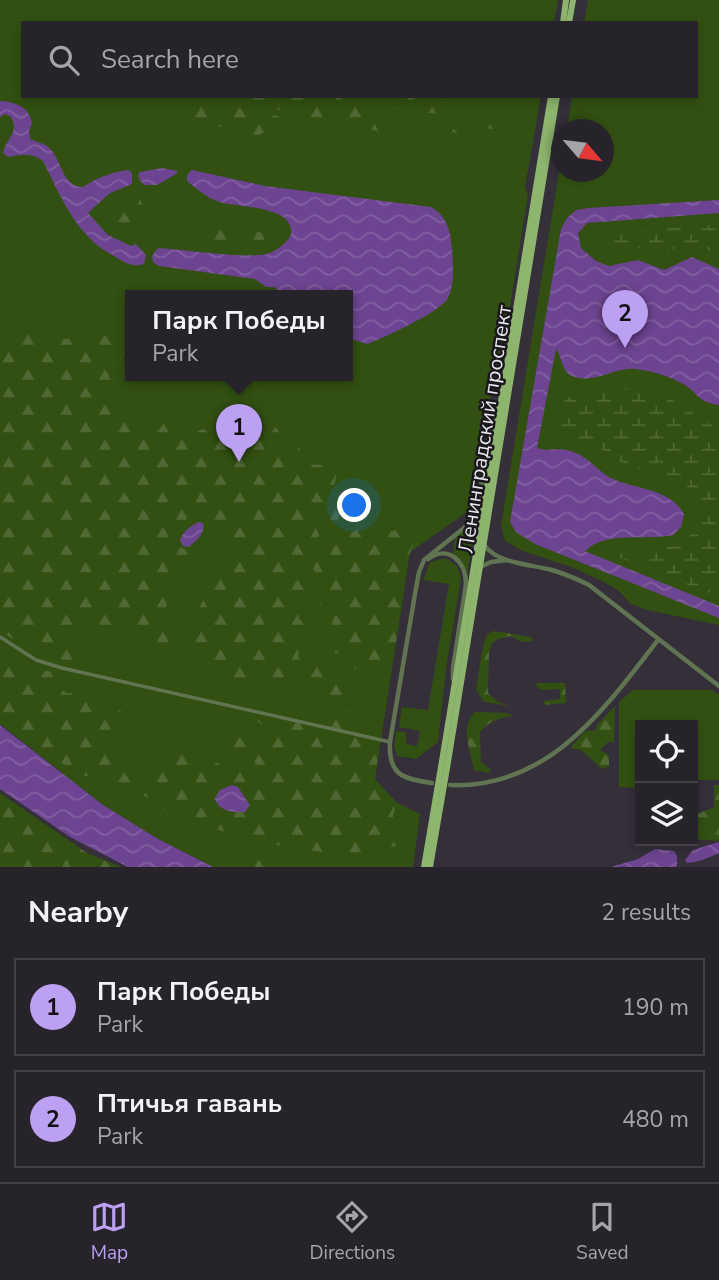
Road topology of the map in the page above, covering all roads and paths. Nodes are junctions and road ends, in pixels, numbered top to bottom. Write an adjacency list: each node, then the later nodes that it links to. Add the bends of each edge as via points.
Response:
1 (566, 0): 3 (main road)
2 (573, 0): 4 (main road)
3 (563, 21)
4 (569, 21)
5 (551, 98): 7 (main road, Ленинградский проспект)
6 (557, 98): 8 (main road, Ленинградский проспект)
7 (502, 397): 10 (street, via 492,422 474,516 428,555); 15 (main road, Ленинградский проспект)
8 (483, 544): 9 (street); 11 (main road, Ленинградский проспект)
9 (508, 560): 11 (street); 13 (street, via 589,585)
10 (421, 567): 15 (street, via 430,556 442,553 454,556 465,571); 16 (street)
11 (480, 567): 17 (main road, Ленинградский проспект)
12 (0, 637): 16 (street, via 36,660 62,668)
13 (658, 640): 14 (street); 19 (street, via 617,693 556,753 505,779)
14 (719, 686)
15 (454, 690): 17 (main road, Ленинградский проспект)
16 (390, 742): 18 (street, via 395,770 405,778)
17 (444, 768): 20 (main road, bridge); 21 (main road, bridge)
18 (432, 783)
19 (450, 785)
20 (424, 867)
21 (430, 867)

